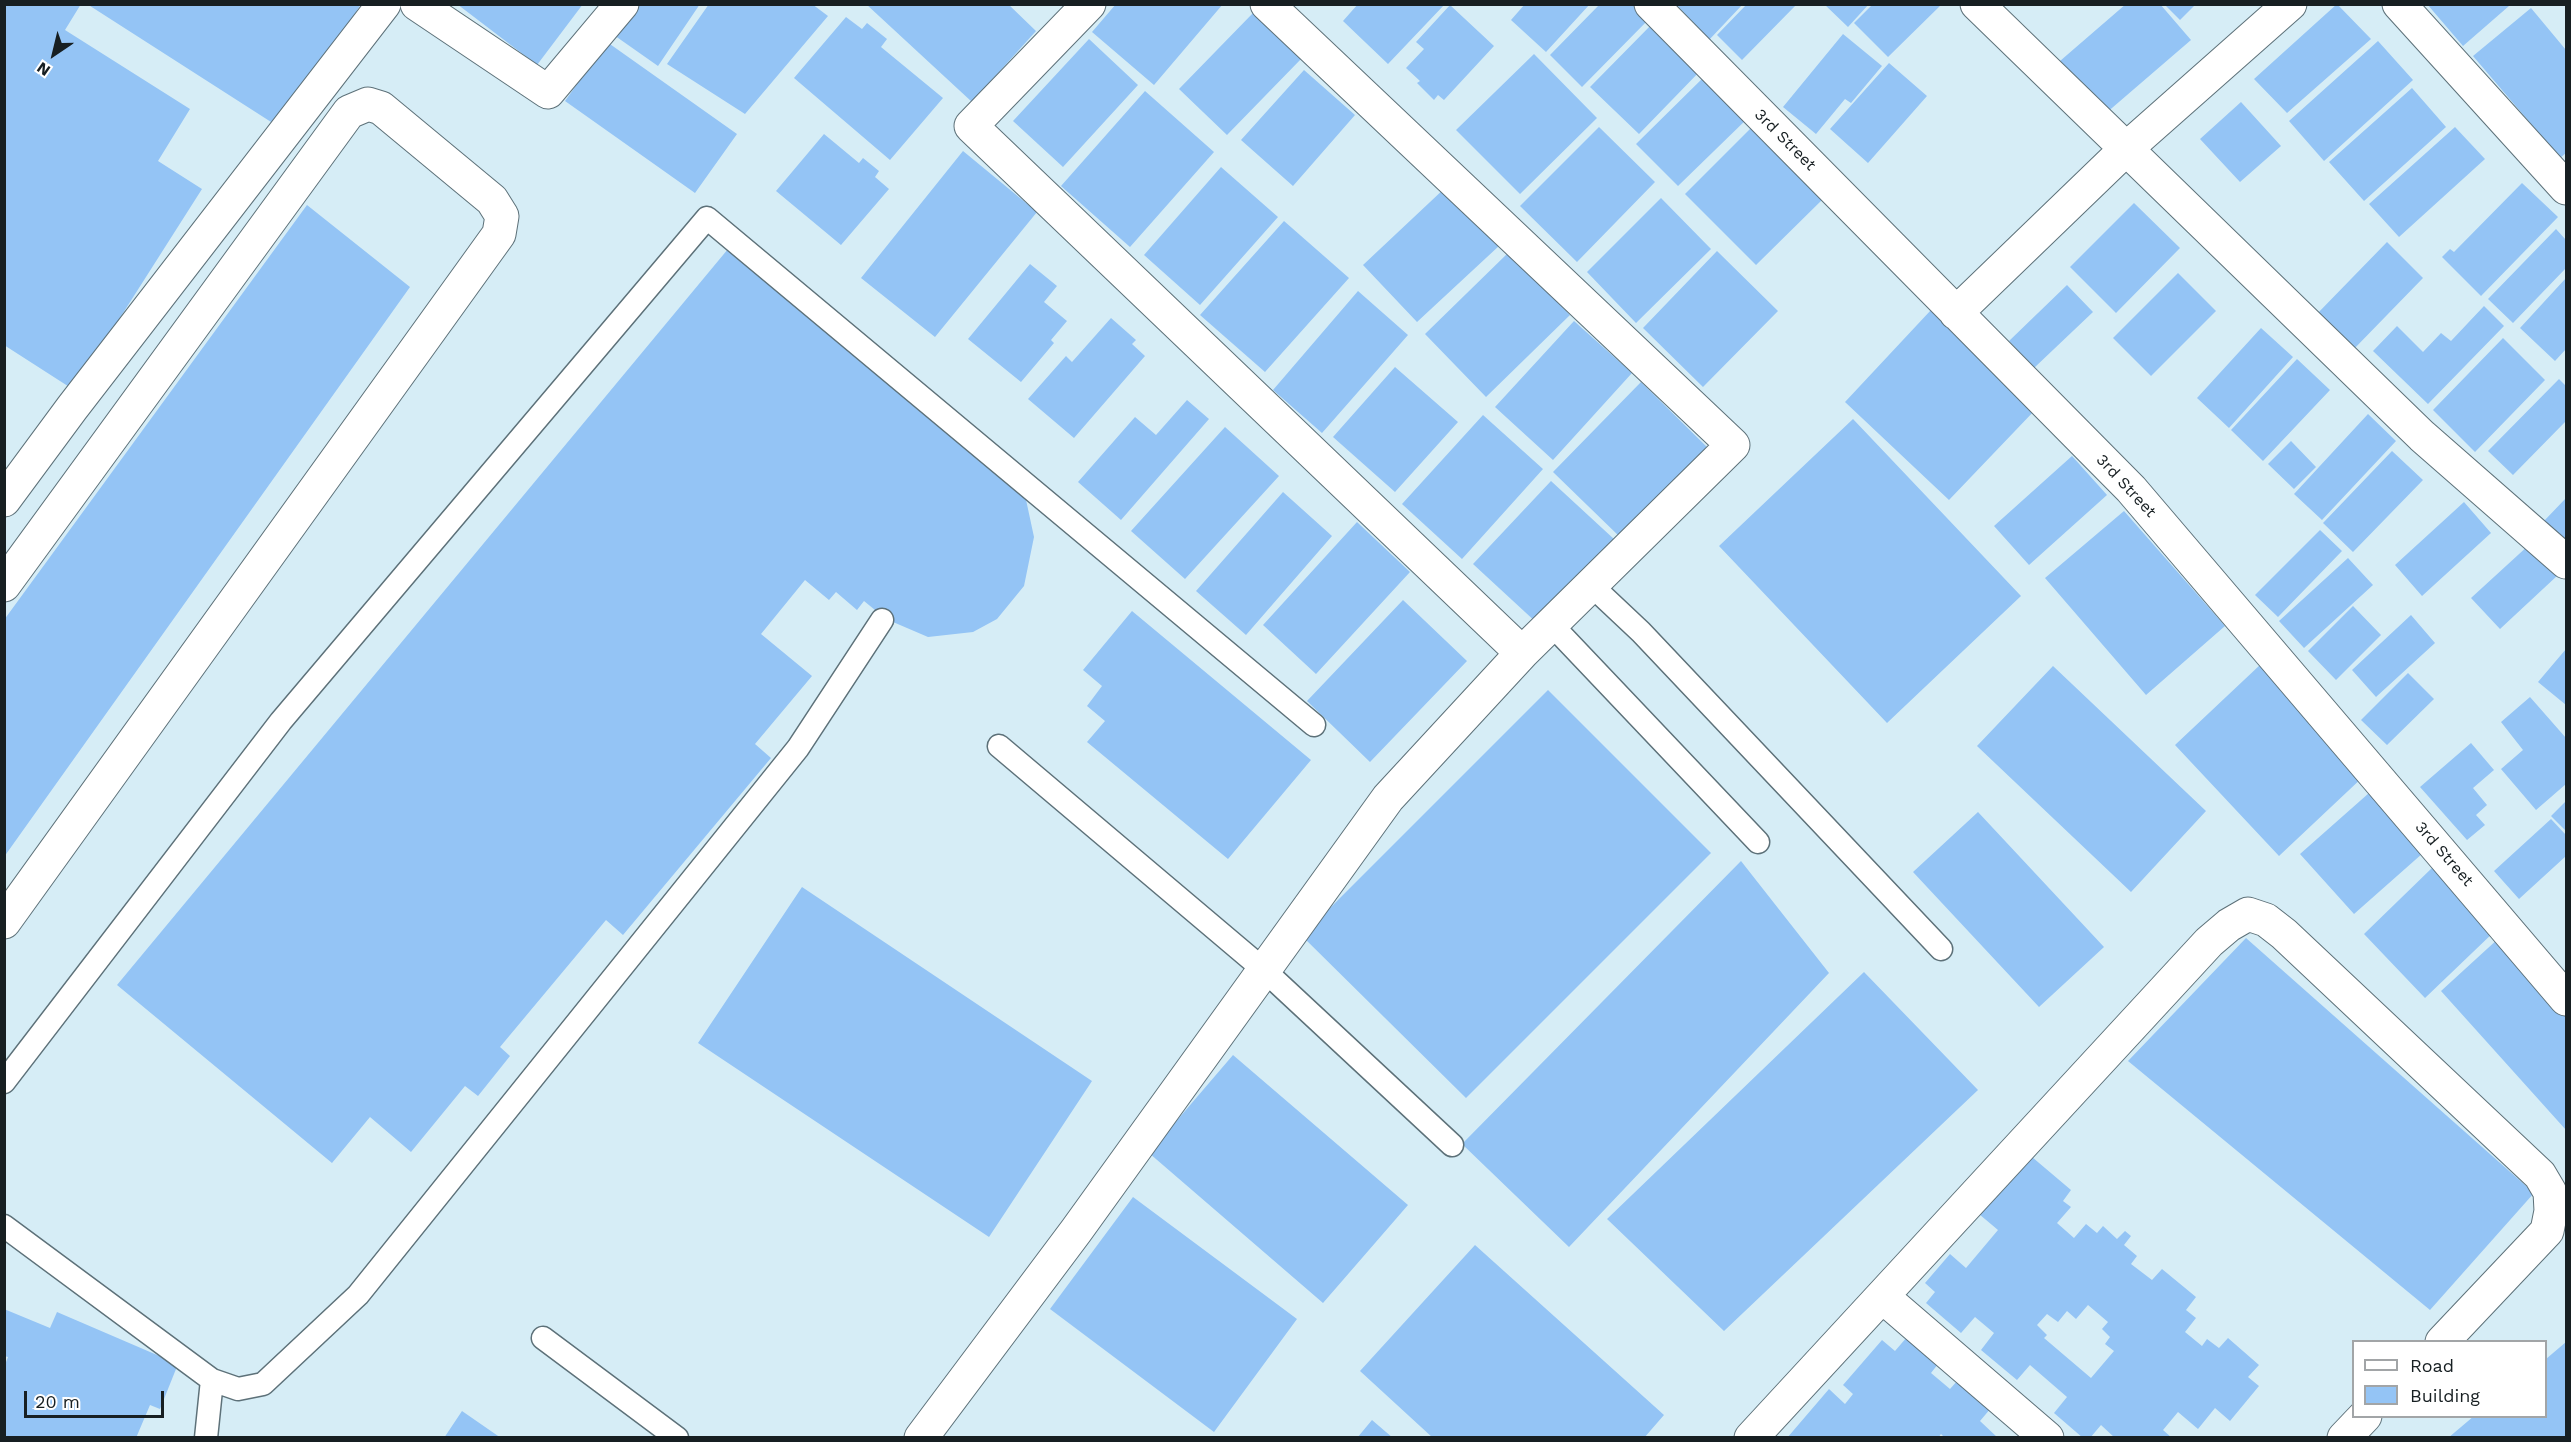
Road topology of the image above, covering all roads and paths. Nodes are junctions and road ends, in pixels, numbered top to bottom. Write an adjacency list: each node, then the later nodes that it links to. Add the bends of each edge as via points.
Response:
1 (384, 4): 13 (street)
2 (417, 4): 3 (street, via 548,92)
3 (622, 4)
4 (1089, 4): 19 (street, via 971,126)
5 (1268, 4): 15 (street, via 1733,445)
6 (1651, 4): 12 (street, 3rd Street)
7 (1977, 4): 10 (street)
8 (2290, 4): 10 (street)
9 (2399, 4): 11 (street)
10 (2126, 149): 12 (street); 14 (street, via 2422,436)
11 (2563, 179)
12 (1956, 312): 26 (street, 3rd Street, via 2131,489)
13 (4, 500)
14 (2566, 562)
15 (1590, 584): 18 (street); 24 (lane, via 1641,632)
16 (4, 585): 23 (street, via 349,112 368,104 381,108 492,201 502,216 499,234)
17 (882, 620): 33 (lane, via 798,748 358,1295 263,1384 238,1389)
18 (1551, 624): 19 (street); 22 (lane)
19 (1522, 653): 25 (street, via 1388,798)
20 (1314, 725): 27 (lane, via 707,218 281,721)
21 (999, 746): 25 (lane)
22 (1758, 842)
23 (4, 922)
24 (1941, 949)
25 (1264, 970): 28 (lane); 37 (street)
26 (2566, 999)
27 (4, 1082)
28 (1452, 1145)
29 (4, 1226): 33 (lane)
30 (1883, 1297): 32 (street, via 2209,942 2248,914 2266,920 2284,934 2540,1175 2550,1192 2547,1231); 38 (street); 39 (street)
31 (543, 1338): 36 (lane)
32 (2443, 1340)
33 (212, 1380): 35 (lane)
34 (2363, 1418): 40 (street)
35 (206, 1437)
36 (677, 1437)
37 (921, 1437)
38 (1751, 1437)
39 (2047, 1437)
40 (2344, 1437)

